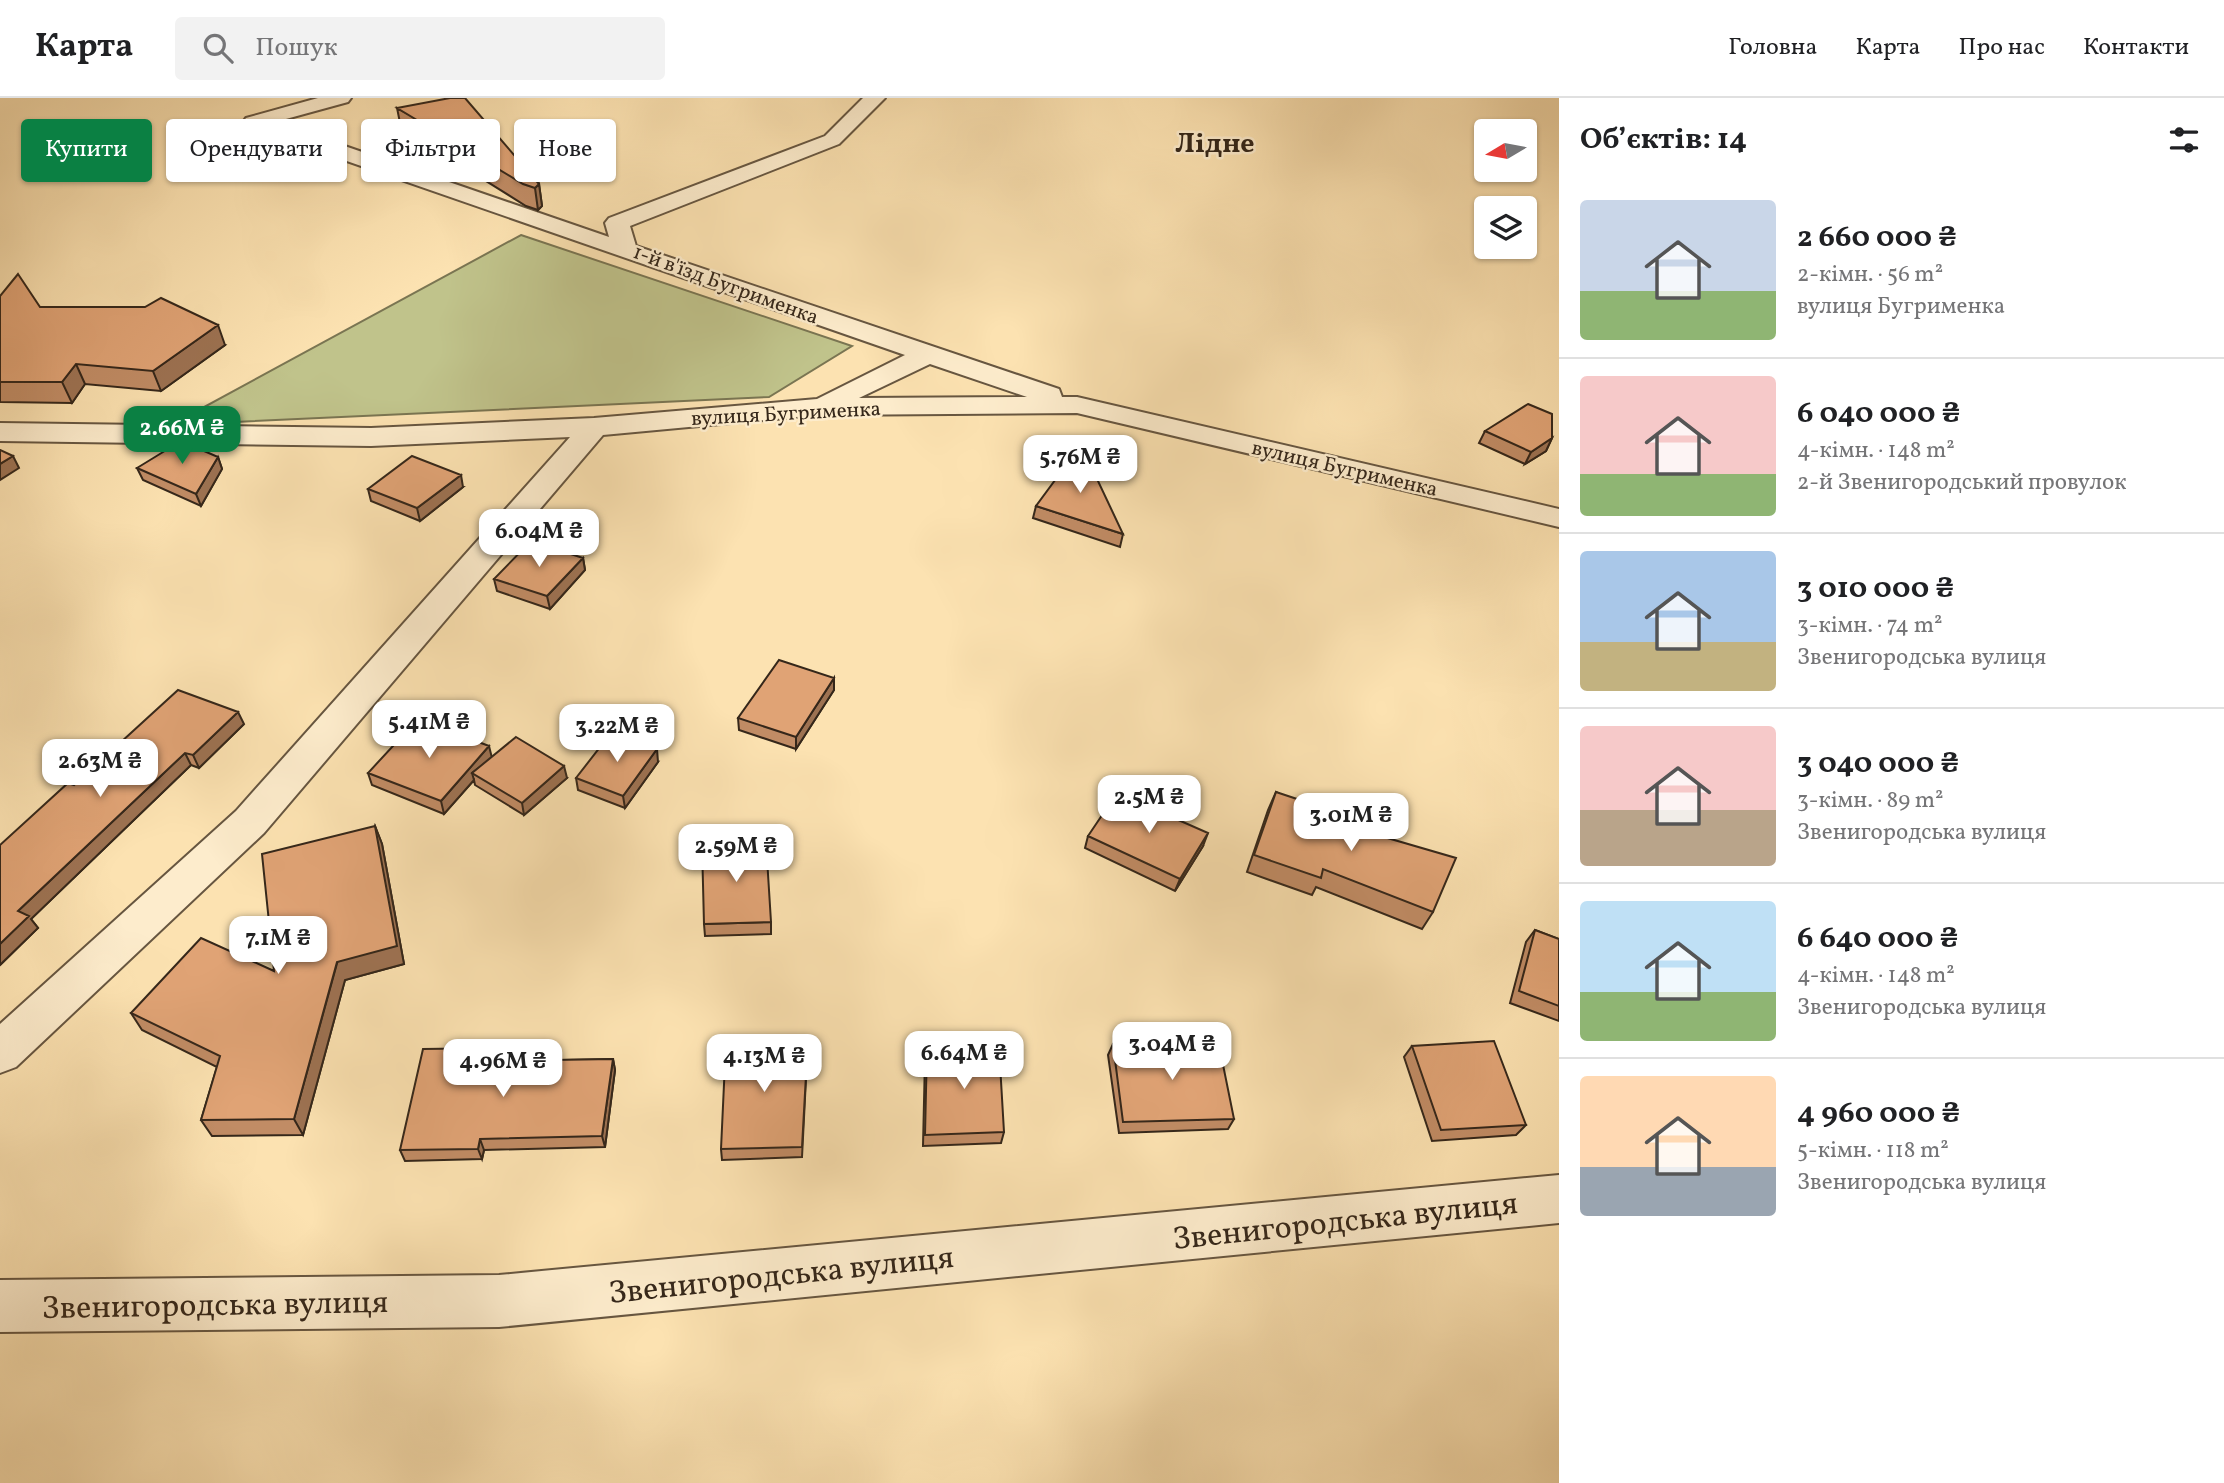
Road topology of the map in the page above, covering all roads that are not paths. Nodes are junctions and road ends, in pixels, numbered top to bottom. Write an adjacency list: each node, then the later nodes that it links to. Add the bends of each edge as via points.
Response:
1 (341, 98): 3 (street, via 253,122)
2 (875, 98): 3 (street, 1-й в'їзд Бугрименка, via 832,140 617,223)
3 (626, 251): 4 (street, 1-й в'їзд Бугрименка)
4 (928, 354): 5 (street, 1-й в'їзд Бугрименка); 6 (street)
5 (1077, 405): 6 (street, вулиця Бугрименка); 9 (street, вулиця Бугрименка)
6 (817, 407): 7 (street, вулиця Бугрименка)
7 (594, 427): 8 (street, вулиця Бугрименка, via 371,437); 10 (street, via 250,821)
8 (0, 432)
9 (1559, 518)
10 (0, 1053)
11 (1559, 1199): 12 (street, Звенигородська вулиця, via 499,1301)
12 (0, 1306)

